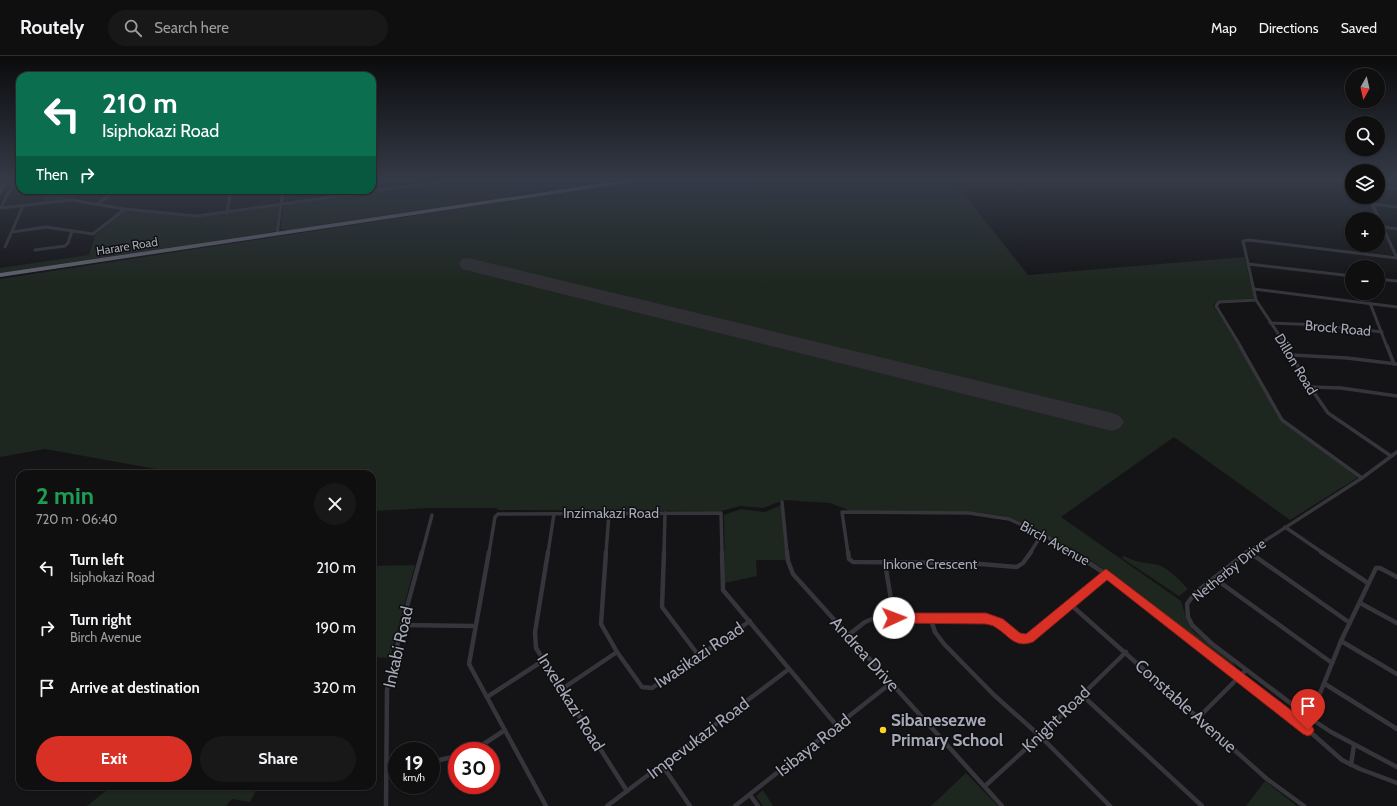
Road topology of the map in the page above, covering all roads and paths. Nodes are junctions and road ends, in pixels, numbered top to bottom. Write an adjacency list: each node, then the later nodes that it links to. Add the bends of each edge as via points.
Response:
1 (19, 215): 11 (street)
2 (117, 215): 9 (street, via 93,234)
3 (187, 215): 4 (street)
4 (207, 215)
5 (280, 215): 12 (street)
6 (403, 215): 12 (highway, Harare Road)
7 (1385, 227): 8 (street)
8 (1397, 229)
9 (72, 231): 11 (street, via 46,227); 14 (street, via 65,246)
10 (1385, 231): 15 (street)
11 (12, 232): 13 (street)
12 (277, 234): 19 (highway, Harare Road)
13 (5, 246)
14 (35, 250)
15 (1396, 254): 16 (street)
16 (1397, 258): 17 (street, Dillon Road, via 1243,241)
17 (1248, 264): 18 (street); 22 (street, Dillon Road)
18 (1345, 275)
19 (1, 276)
20 (1385, 280): 21 (street)
21 (1397, 281)
22 (1254, 289): 23 (street, Dillon Road); 24 (street)
23 (1256, 300): 26 (street, Dillon Road); 34 (street, via 1219,302 1216,306 1282,420)
24 (1370, 303): 25 (street); 27 (street)
25 (1397, 306)
26 (1270, 323): 27 (street, Brock Road, via 1322,325); 28 (street, Dillon Road)
27 (1382, 332): 29 (street)
28 (1292, 355): 29 (street, via 1340,357); 30 (street, Dillon Road)
29 (1396, 364)
30 (1310, 387): 31 (street, via 1340,388); 33 (street, Dillon Road, via 1328,413)
31 (1397, 396)
32 (1397, 452): 33 (street, Netherby Drive)
33 (1392, 456): 34 (street, Netherby Drive)
34 (1362, 478): 41 (street, Netherby Drive)
35 (782, 502): 58 (street, Andrea Drive, via 791,570)
36 (842, 512): 42 (street, Birch Avenue, via 984,515 1015,521); 44 (street, Inkone Crescent, via 850,560)
37 (609, 513): 38 (street, Inzimakazi Road); 39 (street, Inzimakazi Road); 60 (street, Iwasikazi Road, via 600,622)
38 (665, 513): 53 (street, Inzimakazi Road, via 721,513 723,589); 62 (street, via 662,604)
39 (554, 514): 57 (street, Inzimakazi Road, via 496,515); 63 (street, Inxelekazi Road, via 535,636 536,648)
40 (432, 515): 56 (street, Inkabi Road)
41 (1285, 527): 43 (street, Netherby Drive); 48 (street)
42 (1042, 534): 44 (street, Inkone Crescent, via 1017,568 968,563); 45 (street, Birch Avenue)
43 (1248, 551): 47 (street, Netherby Drive); 54 (street)
44 (885, 564): 52 (street)
45 (1106, 574): 50 (street); 68 (street, Birch Avenue)
46 (1397, 577): 48 (street, via 1377,567)
47 (1214, 578): 64 (street); 66 (street, Netherby Drive, via 1190,600 1187,608 1188,617 1200,633)
48 (1368, 583): 49 (street)
49 (1360, 603): 54 (street); 55 (street)
50 (1070, 604): 51 (street, via 1026,639 1017,638 999,623 986,618); 61 (street, Constable Avenue)
51 (930, 617): 52 (street); 79 (street, via 935,632 944,644 994,695)
52 (894, 618): 58 (street, via 868,620)
53 (750, 621): 62 (street, Iwasikazi Road); 65 (street)
54 (1350, 622): 59 (street)
55 (1397, 623)
56 (402, 625): 57 (street); 85 (street, Inkabi Road, via 387,695)
57 (475, 626): 73 (street, via 469,664)
58 (848, 636): 69 (street, Andrea Drive)
59 (1341, 641): 64 (street); 67 (street)
60 (617, 652): 62 (street, Iwasikazi Road, via 642,687 649,688); 71 (street)
61 (1126, 652): 72 (street, Knight Road); 74 (street, Constable Avenue)
62 (699, 656)
63 (544, 660): 71 (street, Inxelekazi Road); 73 (street)
64 (1332, 664): 70 (street)
65 (789, 669): 76 (street); 82 (street, Impevukazi Road)
66 (1246, 670): 68 (street); 75 (street, Netherby Drive)
67 (1397, 674)
68 (1238, 676): 74 (street); 83 (street, Birch Avenue)
69 (891, 683): 76 (street, Isibaya Road); 87 (street, Andrea Drive)
70 (1324, 684): 75 (street); 77 (street)
71 (562, 689): 88 (street, Inxelekazi Road)
72 (1082, 695): 79 (street, Knight Road); 98 (street)
73 (487, 697): 78 (street)
74 (1198, 718): 99 (street, Constable Avenue)
75 (1310, 718): 81 (street, Netherby Drive)
76 (837, 726): 89 (street, Isibaya Road)
77 (1397, 729)
78 (505, 730): 80 (street); 91 (street)
79 (1040, 736): 87 (street, Knight Road); 97 (street)
80 (487, 742)
81 (1354, 745): 83 (street); 84 (street, Netherby Drive)
82 (662, 765): 88 (street, Impevukazi Road); 93 (street)
83 (1351, 765): 86 (street, Birch Avenue)
84 (1397, 767)
85 (387, 772): 90 (street, Inkabi Road)
86 (1397, 783)
87 (985, 786): 96 (street, Andrea Drive)
88 (627, 791): 92 (street, Impevukazi Road)
89 (750, 794): 94 (street, Isibaya Road); 95 (street)
90 (386, 806)
91 (546, 806)
92 (607, 806)
93 (690, 806)
94 (735, 806)
95 (758, 806)
96 (1002, 806)
97 (1110, 806)
98 (1202, 806)
99 (1303, 806)

